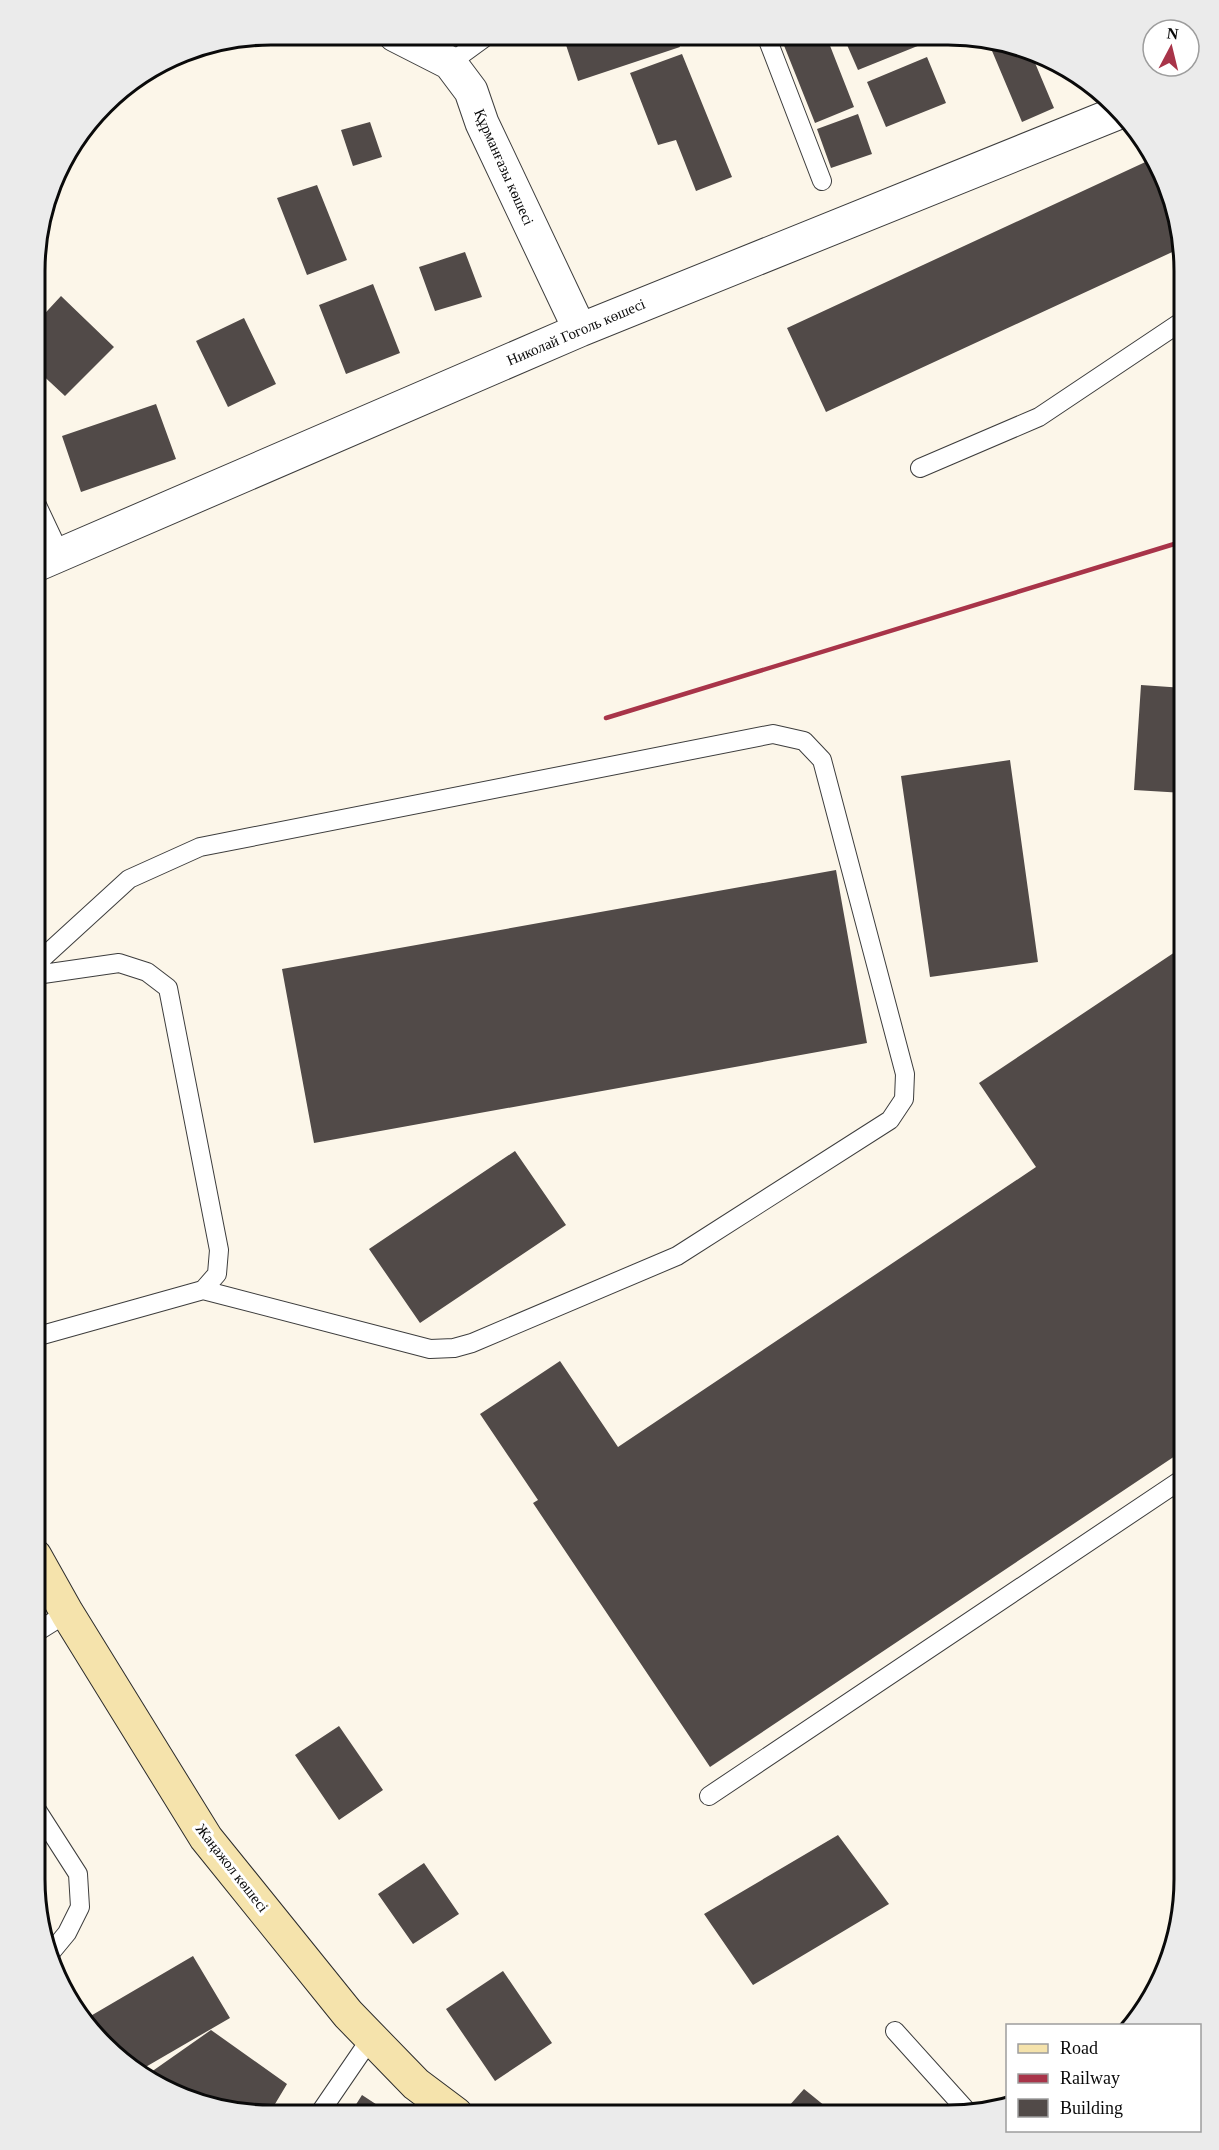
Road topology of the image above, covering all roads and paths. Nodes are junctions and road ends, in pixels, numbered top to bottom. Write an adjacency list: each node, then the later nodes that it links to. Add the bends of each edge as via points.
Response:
1 (415, 45): 4 (street, Құрманғазы көшесі)
2 (475, 45): 4 (lane)
3 (769, 45): 6 (lane)
4 (450, 63): 8 (street, Құрманғазы көшесі, via 471,91 482,123)
5 (1111, 115): 8 (street, Николай Гоголь көшесі)
6 (822, 181)
7 (1174, 327): 9 (lane, via 1039,417)
8 (580, 330): 10 (street, Николай Гоголь көшесі)
9 (920, 468)
10 (48, 559)
11 (45, 956): 13 (lane, via 129,879 200,847 773,734 804,741 822,760 905,1074 904,1099 890,1120 676,1256 454,1348 430,1349)
12 (45, 974): 13 (lane, via 119,963 147,972 168,988 219,1250 217,1274)
13 (203, 1290): 14 (lane)
14 (45, 1334)
15 (1174, 1485): 19 (lane)
16 (45, 1574): 17 (main road, Жаңажол көшесі)
17 (67, 1613): 18 (lane); 23 (main road, Жаңажол көшесі, via 206,1838)
18 (45, 1627)
19 (709, 1796)
20 (45, 1823): 21 (lane, via 78,1874 80,1907)
21 (56, 1947)
22 (895, 2031): 26 (lane)
23 (371, 2038): 24 (lane); 25 (main road, Жаңажол көшесі, via 416,2084)
24 (325, 2105)
25 (444, 2105)
26 (962, 2105)

